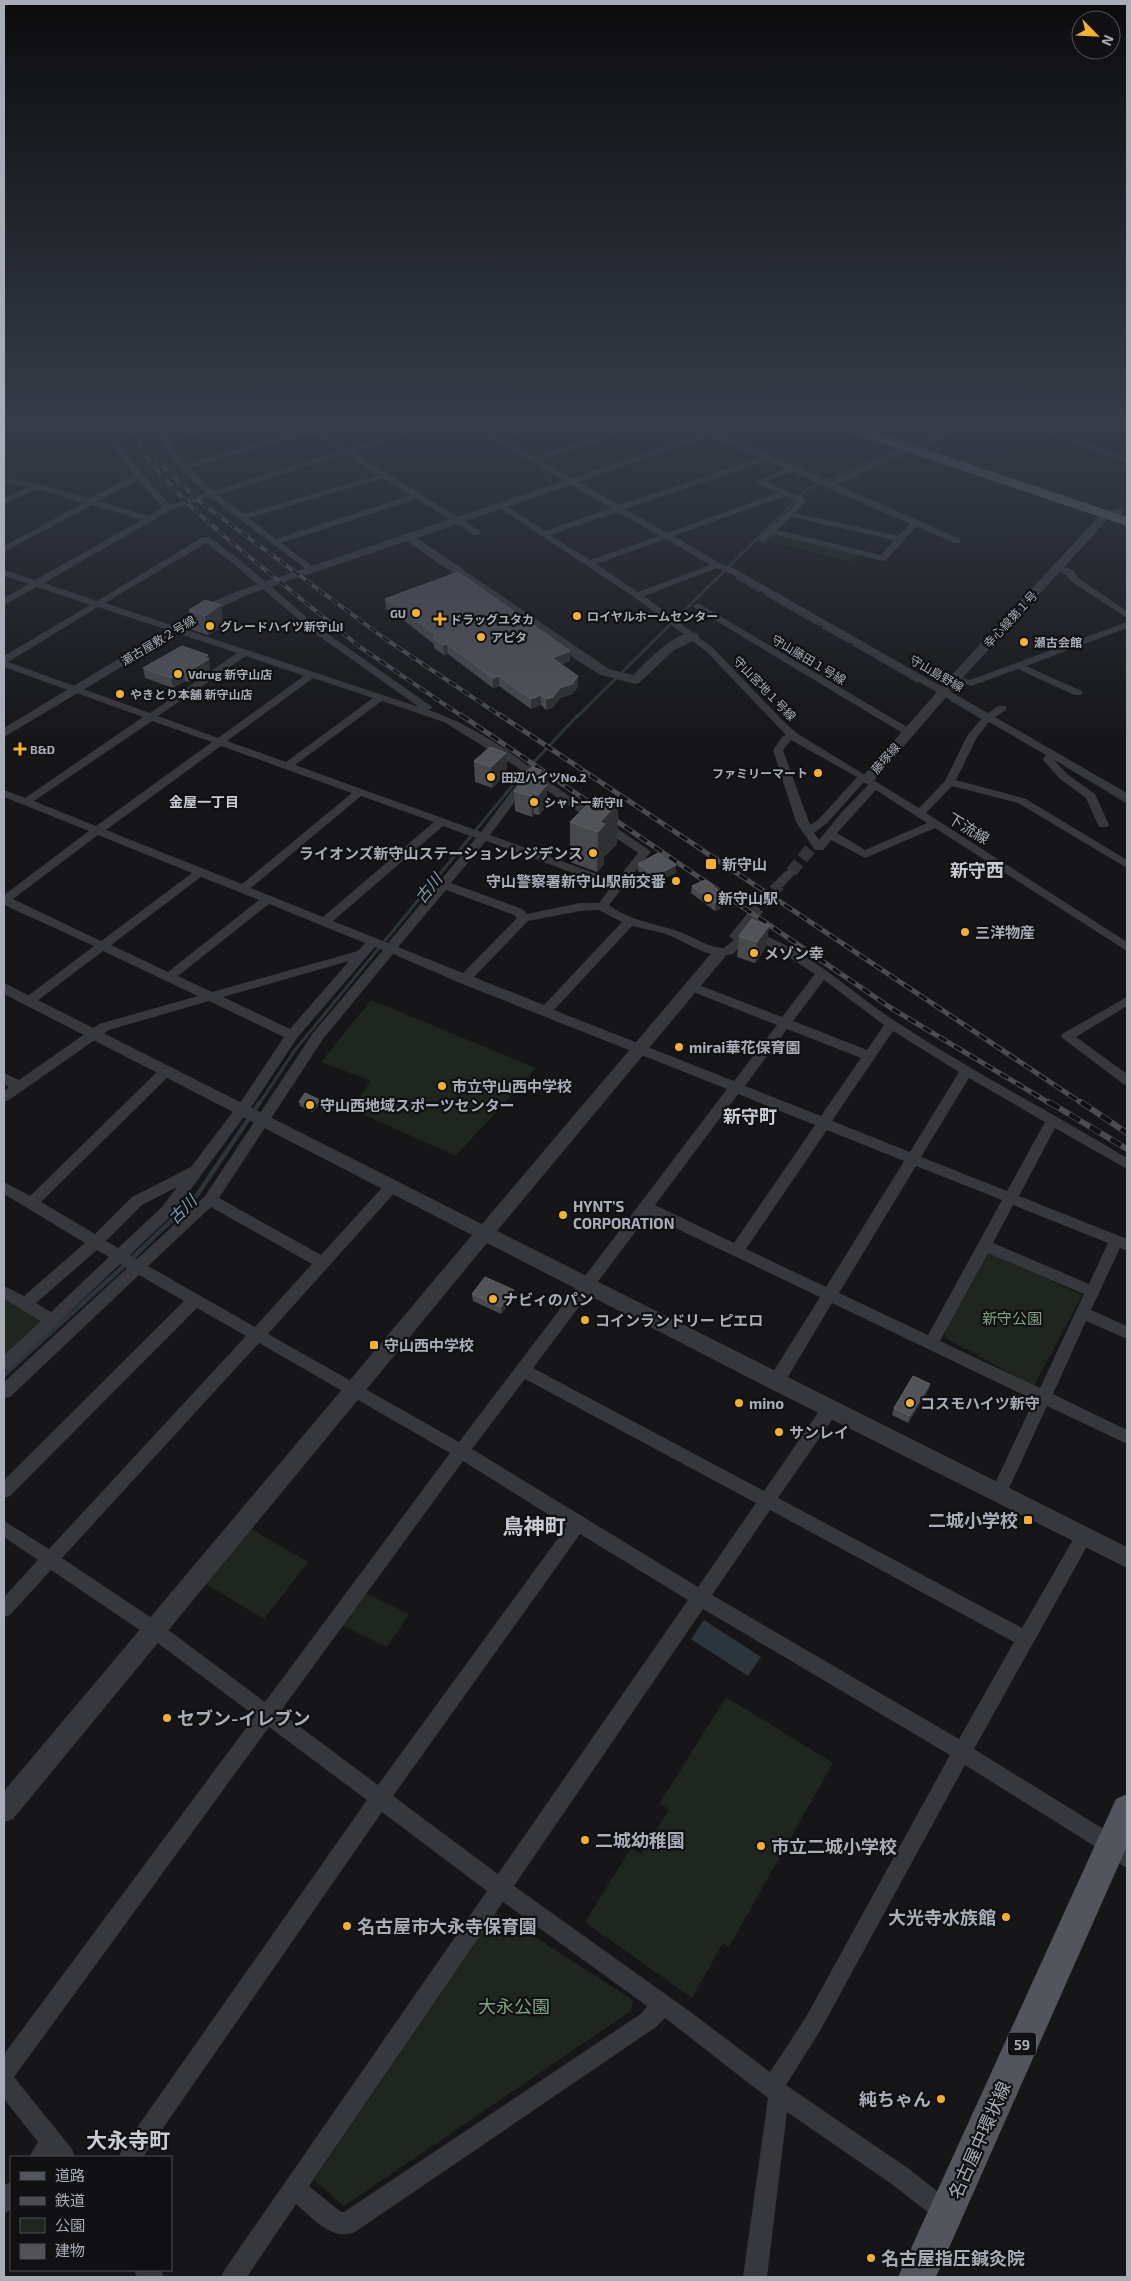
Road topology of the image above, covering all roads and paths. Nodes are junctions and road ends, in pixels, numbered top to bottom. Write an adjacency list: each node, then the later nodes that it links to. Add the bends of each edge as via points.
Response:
1 (42, 528): 25 (street)
2 (132, 528): 31 (street)
3 (255, 528): 24 (street)
4 (316, 528): 24 (street)
5 (430, 528): 19 (street, 瀬古屋敷２号線)
6 (469, 528): 17 (street)
7 (535, 528): 18 (street)
8 (560, 528): 18 (street)
9 (653, 528): 20 (street)
10 (691, 528): 20 (street)
11 (774, 528): 16 (street)
12 (853, 528): 21 (street)
13 (910, 528): 21 (street)
14 (928, 528): 23 (street)
15 (1104, 528): 28 (street, 幸心線第１号)
16 (771, 531): 21 (street, via 883,558); 22 (street)
17 (477, 533)
18 (544, 534): 26 (street)
19 (407, 536): 29 (street, 瀬古屋敷２号線); 40 (street, via 605,672 635,680 670,647)
20 (666, 536): 26 (street); 27 (street)
21 (900, 539)
22 (762, 540)
23 (957, 541)
24 (274, 542): 29 (street)
25 (4, 549)
26 (588, 564): 33 (street)
27 (720, 566): 33 (street); 48 (street, 守山島野線)
28 (1058, 568): 37 (street, via 1070,572 1075,580); 46 (street, 幸心線第１号)
29 (310, 569): 32 (street, 瀬古屋敷２号線)
30 (4, 573): 31 (street)
31 (36, 584): 34 (street); 35 (street)
32 (263, 586): 35 (street, via 206,539); 39 (street, 瀬古屋敷２号線, via 220,603); 53 (street, via 315,629)
33 (637, 596): 40 (street, 守山宮地１号線)
34 (4, 602)
35 (96, 604): 39 (street); 42 (street)
36 (698, 606): 55 (street, 守山藤田１号線)
37 (1127, 615)
38 (1127, 625): 44 (street)
39 (175, 630): 41 (street); 47 (street, 瀬古屋敷２号線)
40 (693, 636): 57 (street, 守山宮地１号線)
41 (244, 653): 45 (street); 52 (street)
42 (4, 660)
43 (4, 664): 47 (street)
44 (1019, 666): 46 (street, via 971,683); 49 (street)
45 (311, 675): 50 (street); 58 (street)
46 (956, 679): 48 (street, 藤塚線)
47 (76, 689): 52 (street); 56 (street, 瀬古屋敷２号線)
48 (945, 691): 54 (street, 守山島野線); 55 (street, 藤塚線)
49 (1078, 693)
50 (380, 698): 53 (street); 60 (street)
51 (1002, 708): 54 (street)
52 (151, 716): 58 (street); 67 (street)
53 (441, 718): 61 (street, via 519,764)
54 (987, 718): 59 (street, 守山島野線); 63 (street, via 972,736)
55 (908, 732): 62 (street, 藤塚線)
56 (4, 733)
57 (794, 736): 62 (street, 下流線); 73 (street, 守山宮地１号線, via 778,750)
58 (220, 741): 60 (street); 72 (street)
59 (1054, 755): 66 (street, 守山島野線); 71 (street, via 1048,761 1092,796)
60 (288, 766): 64 (street)
61 (535, 778): 75 (street, via 521,786); 81 (street, via 646,852)
62 (868, 781): 68 (street, 下流線); 73 (street); 74 (street); 76 (street, 藤塚線)
63 (950, 782): 68 (street); 77 (street, via 1022,801)
64 (360, 792): 69 (street); 83 (street)
65 (4, 794): 67 (street)
66 (1127, 797)
67 (26, 802): 72 (street)
68 (919, 814): 70 (street, 下流線)
69 (442, 821): 75 (street); 89 (street)
70 (934, 824): 74 (street, via 894,839 865,855); 93 (street, 下流線)
71 (1103, 825)
72 (97, 831): 78 (street); 85 (street)
73 (808, 832): 74 (street, via 819,848)
74 (830, 834)
75 (483, 837): 80 (street); 81 (street)
76 (818, 840)
77 (1127, 865)
78 (200, 872): 83 (street); 92 (street)
79 (791, 872): 82 (street)
80 (444, 885): 88 (street, via 518,912); 94 (street)
81 (618, 886): 86 (street)
82 (779, 886)
83 (243, 889): 84 (street)
84 (268, 899): 89 (street); 98 (street)
85 (4, 901): 92 (street)
86 (602, 906): 88 (street); 90 (street)
87 (751, 917): 96 (street)
88 (524, 918): 99 (street)
89 (324, 921): 91 (street)
90 (630, 921): 96 (street, via 676,934); 105 (street)
91 (373, 940): 94 (street); 95 (street)
92 (101, 947): 98 (street); 103 (street)
93 (1127, 947)
94 (392, 949): 99 (street); 119 (street)
95 (360, 954): 102 (street); 109 (street)
96 (719, 954): 97 (street, via 731,950 745,933 763,937); 100 (street)
97 (822, 974): 106 (street); 107 (street)
98 (168, 978): 102 (street)
99 (464, 980): 105 (street)
100 (692, 987): 106 (street); 110 (street)
101 (4, 988): 103 (street)
102 (212, 998): 108 (street, via 104,1027); 109 (street)
103 (29, 1001): 108 (street)
104 (1127, 1001): 115 (street, via 1067,1037)
105 (545, 1012): 110 (street)
106 (786, 1024): 111 (street); 117 (street)
107 (891, 1024): 111 (street); 113 (street)
108 (94, 1034): 112 (street); 116 (street)
109 (292, 1036): 119 (street)
110 (640, 1050): 117 (street); 131 (street)
111 (870, 1056): 121 (street)
112 (167, 1070): 119 (street); 129 (street)
113 (967, 1070): 120 (street); 122 (street)
114 (4, 1078): 116 (street)
115 (1127, 1080)
116 (19, 1086): 118 (street)
117 (736, 1089): 121 (street); 130 (street)
118 (4, 1097)
119 (252, 1114): 124 (street); 125 (street); 128 (street)
120 (1052, 1119): 123 (street); 127 (street)
121 (824, 1123): 122 (street); 135 (street)
122 (913, 1158): 127 (street); 142 (street)
123 (1127, 1164)
124 (196, 1171): 132 (street, via 137,1201); 136 (street, via 167,1211)
125 (393, 1185): 131 (street); 137 (street)
126 (4, 1187): 129 (street)
127 (1009, 1197): 133 (street); 134 (street)
128 (210, 1200): 137 (street); 138 (street)
129 (31, 1203): 132 (street)
130 (647, 1208): 135 (street); 139 (street)
131 (486, 1232): 139 (street); 153 (street)
132 (96, 1242): 136 (street); 144 (street)
133 (1122, 1243): 141 (street)
134 (984, 1245): 141 (street); 149 (street)
135 (737, 1251): 142 (street)
136 (120, 1256): 138 (street); 146 (street)
137 (323, 1263): 148 (street)
138 (139, 1268): 143 (street); 154 (street)
139 (588, 1285): 151 (street); 152 (street)
140 (4, 1292): 144 (street)
141 (1093, 1292): 145 (street)
142 (829, 1295): 149 (street); 152 (street)
143 (195, 1300): 148 (street); 159 (street)
144 (25, 1304): 146 (street)
145 (1083, 1314): 147 (street); 155 (street)
146 (52, 1320): 150 (street)
147 (1127, 1333)
148 (257, 1335): 153 (street); 166 (street)
149 (932, 1344): 155 (street)
150 (4, 1364)
151 (523, 1370): 158 (street); 161 (street)
152 (776, 1382): 156 (street)
153 (355, 1390): 158 (street); 169 (street)
154 (4, 1392)
155 (1043, 1397): 157 (street); 160 (street)
156 (830, 1409): 160 (street); 161 (street)
157 (1127, 1437)
158 (461, 1451): 162 (street); 171 (street)
159 (4, 1491)
160 (998, 1494): 164 (street)
161 (767, 1500): 167 (street); 170 (street)
162 (578, 1524): 167 (street); 173 (street)
163 (4, 1528): 166 (street)
164 (1084, 1536): 165 (street); 170 (street)
165 (1127, 1558)
166 (50, 1559): 168 (street); 169 (street)
167 (700, 1597): 172 (street); 177 (street)
168 (4, 1609)
169 (153, 1629): 171 (street); 174 (street)
170 (1026, 1639): 172 (street)
171 (266, 1715): 173 (street); 179 (street)
172 (964, 1753): 176 (street); 181 (street)
173 (379, 1799): 177 (street); 183 (street)
174 (4, 1810)
175 (1127, 1810): 176 (main road, 名古屋中環状線 / 59)
176 (1119, 1850): 185 (main road, 名古屋中環状線 / 59)
177 (500, 1888): 178 (street); 184 (street)
178 (663, 2004): 181 (street); 184 (street, via 650,2020 346,2224 337,2223)
179 (4, 2072)
180 (4, 2082): 182 (street)
181 (775, 2090): 185 (street); 187 (street)
182 (52, 2152)
183 (131, 2156)
184 (294, 2188): 186 (street)
185 (947, 2212): 188 (main road, 名古屋中環状線 / 59)
186 (233, 2277)
187 (755, 2277)
188 (917, 2277)

